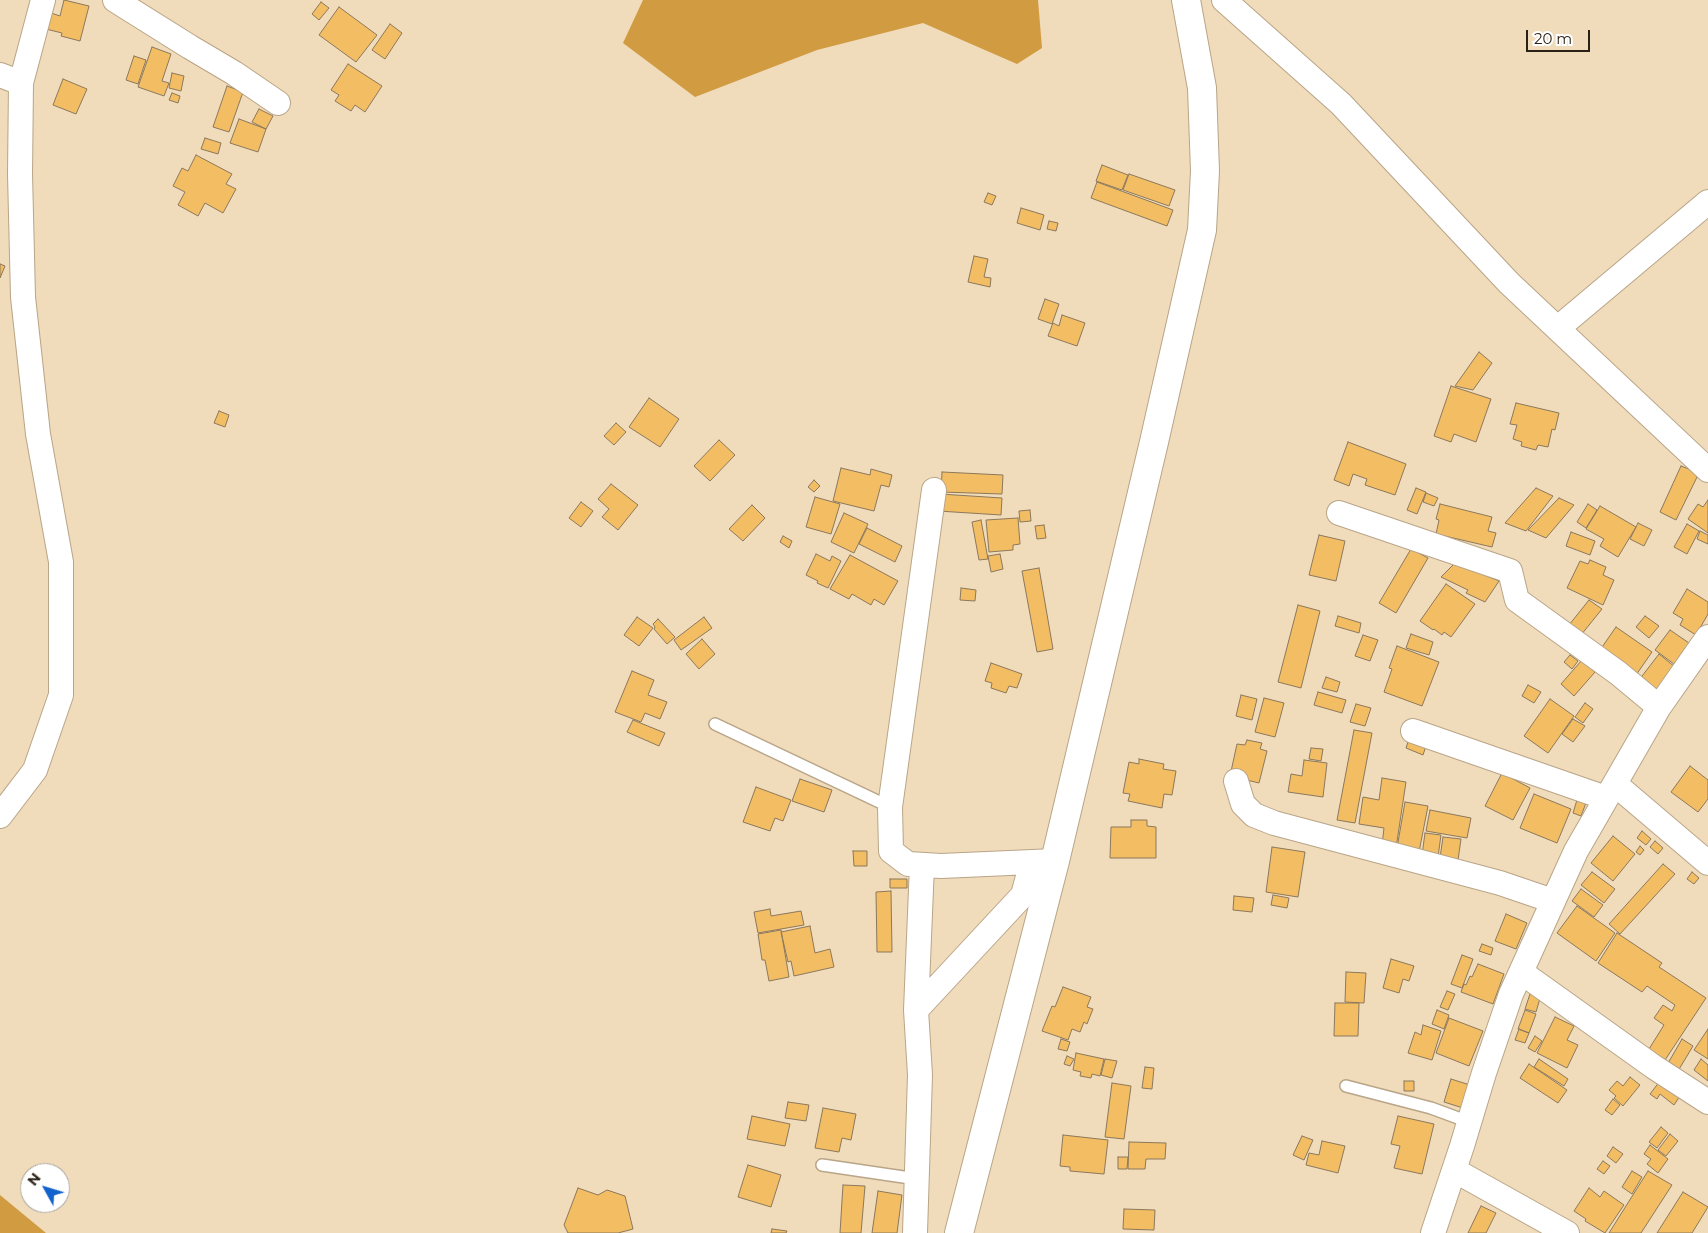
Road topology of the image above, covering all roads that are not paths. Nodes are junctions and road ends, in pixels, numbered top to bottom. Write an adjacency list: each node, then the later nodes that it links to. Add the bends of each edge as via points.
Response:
1 (43, 0): 5 (street)
2 (116, 0): 6 (street)
3 (1186, 0): 20 (street, via 1202,88 1205,171 1202,230 1154,442)
4 (1224, 0): 8 (street, via 1341,104 1509,283)
5 (11, 79): 19 (street, via 20,174 23,297 38,434 61,562 61,695 35,770)
6 (278, 102)
7 (1708, 202): 8 (street)
8 (1558, 328): 9 (street)
9 (1708, 470)
10 (934, 490): 18 (street)
11 (1340, 513): 13 (street, via 1510,571 1517,600)
12 (1708, 637): 13 (street)
13 (1659, 707): 17 (street)
14 (715, 724): 18 (lane)
15 (1413, 731): 17 (street)
16 (1236, 781): 23 (street, via 1243,804 1254,815 1274,823 1500,883)
17 (1611, 791): 21 (street); 23 (street, via 1576,852)
18 (890, 807): 22 (street, via 891,850 908,864)
19 (0, 816)
20 (1044, 861): 22 (street); 25 (street, via 1023,895); 33 (street)
21 (1708, 863)
22 (922, 865): 25 (street)
23 (1553, 901): 24 (street)
24 (1521, 972): 27 (street); 28 (street)
25 (916, 1010): 31 (street, via 920,1075)
26 (1346, 1086): 28 (lane, via 1431,1108)
27 (1708, 1102)
28 (1469, 1122): 30 (street)
29 (822, 1165): 31 (lane)
30 (1454, 1170): 34 (street); 35 (street)
31 (917, 1179): 32 (street)
32 (915, 1233)
33 (960, 1233)
34 (1433, 1233)
35 (1567, 1233)

